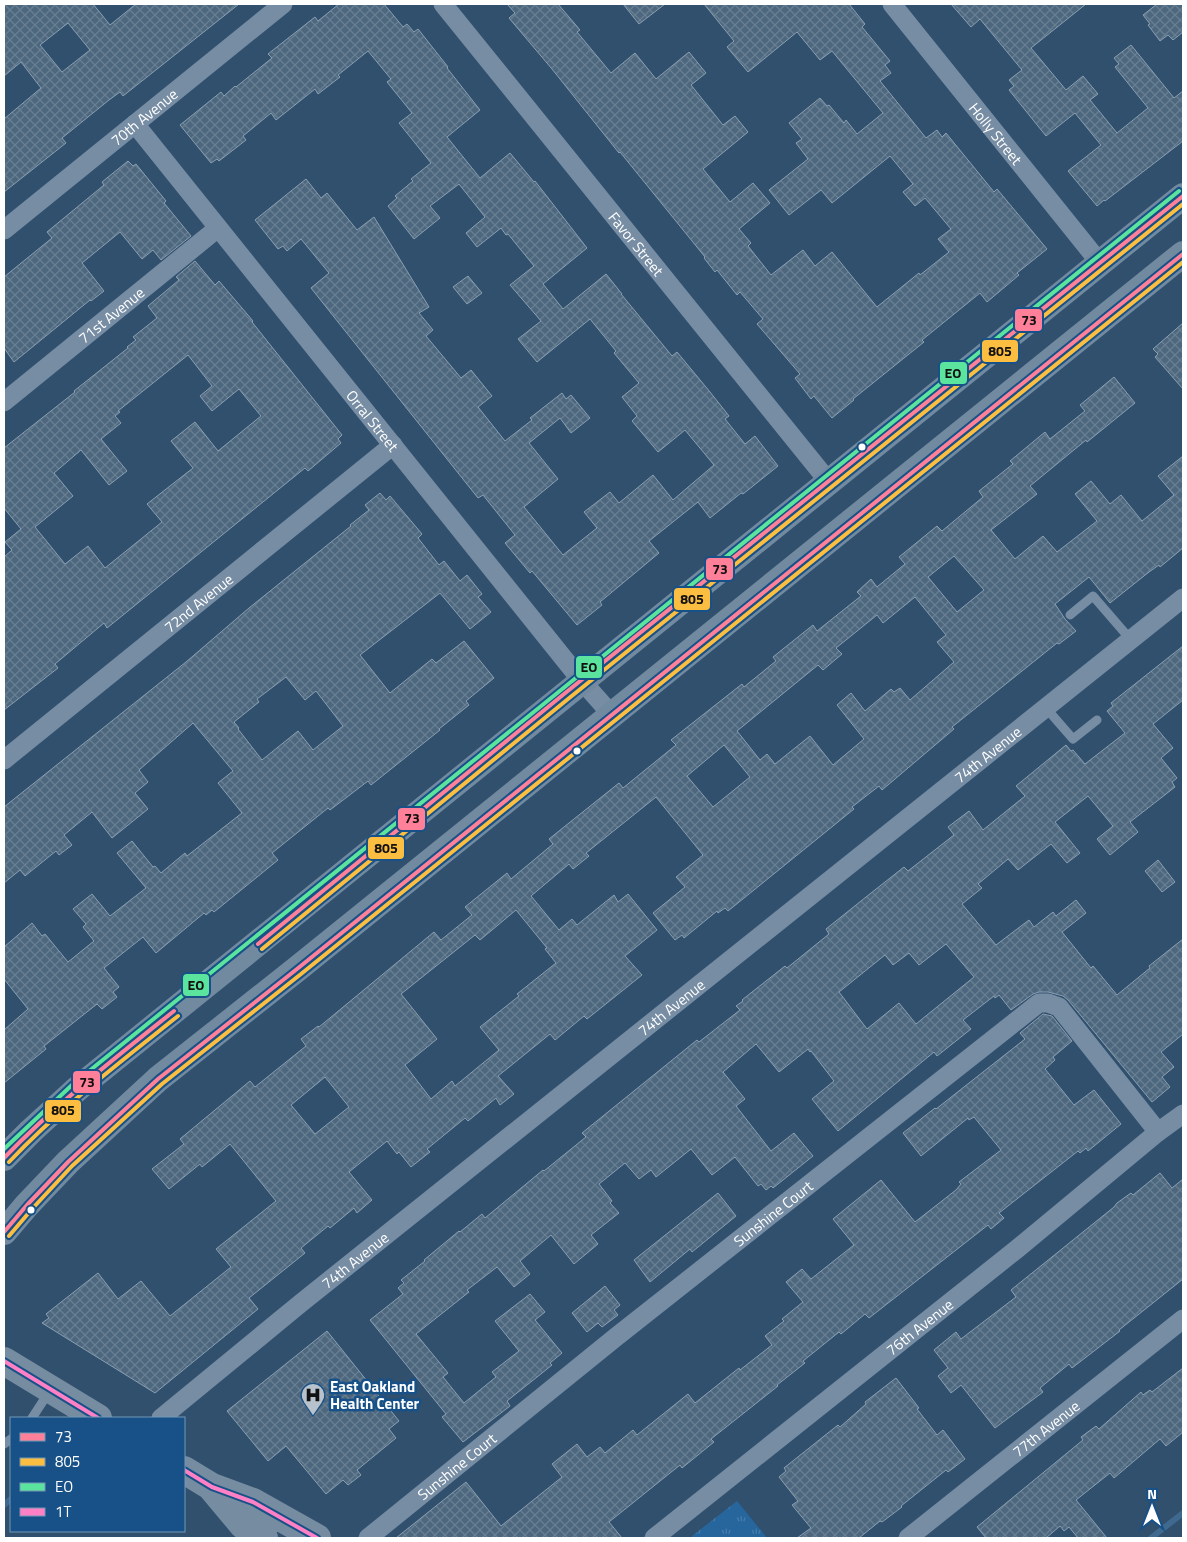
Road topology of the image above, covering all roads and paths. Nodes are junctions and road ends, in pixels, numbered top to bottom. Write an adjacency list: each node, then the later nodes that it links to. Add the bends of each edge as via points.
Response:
1 (283, 4): 4 (street, 70th Avenue)
2 (444, 4): 12 (street, Favor Street)
3 (892, 4): 9 (street, Holly Street)
4 (135, 124): 6 (street, Orral Street); 7 (street, 70th Avenue)
5 (1182, 199): 9 (main road)
6 (218, 228): 10 (street, 71st Avenue); 11 (street, Orral Street)
7 (4, 230)
8 (1183, 254): 18 (main road)
9 (1100, 263): 12 (main road)
10 (4, 402)
11 (393, 445): 16 (street, Orral Street); 20 (street, 72nd Avenue)
12 (829, 482): 16 (main road)
13 (1183, 598): 15 (street, 74th Avenue)
14 (1070, 615): 15 (lane, via 1093,596)
15 (1131, 640): 17 (street, 74th Avenue)
16 (581, 680): 18 (street, Orral Street); 23 (main road, via 77,1089)
17 (1046, 708): 19 (lane, via 1073,739); 30 (street, 74th Avenue)
18 (612, 715): 24 (main road, via 158,1079 68,1162)
19 (1098, 720)
20 (4, 760)
21 (1183, 1114): 22 (street, 76th Avenue)
22 (1158, 1132): 35 (street, Sunshine Court, via 1059,1007 1039,1003 616,1337); 36 (street, 76th Avenue, via 1017,1249)
23 (4, 1158)
24 (4, 1232)
25 (1183, 1319): 37 (street, 77th Avenue)
26 (4, 1361): 27 (main road)
27 (50, 1389): 28 (lane); 29 (main road)
28 (33, 1417)
29 (96, 1417)
30 (162, 1417)
31 (185, 1471): 32 (main road)
32 (212, 1487): 33 (main road, via 243,1525); 34 (main road, via 253,1502)
33 (264, 1538)
34 (317, 1538)
35 (368, 1538)
36 (654, 1538)
37 (908, 1538)

